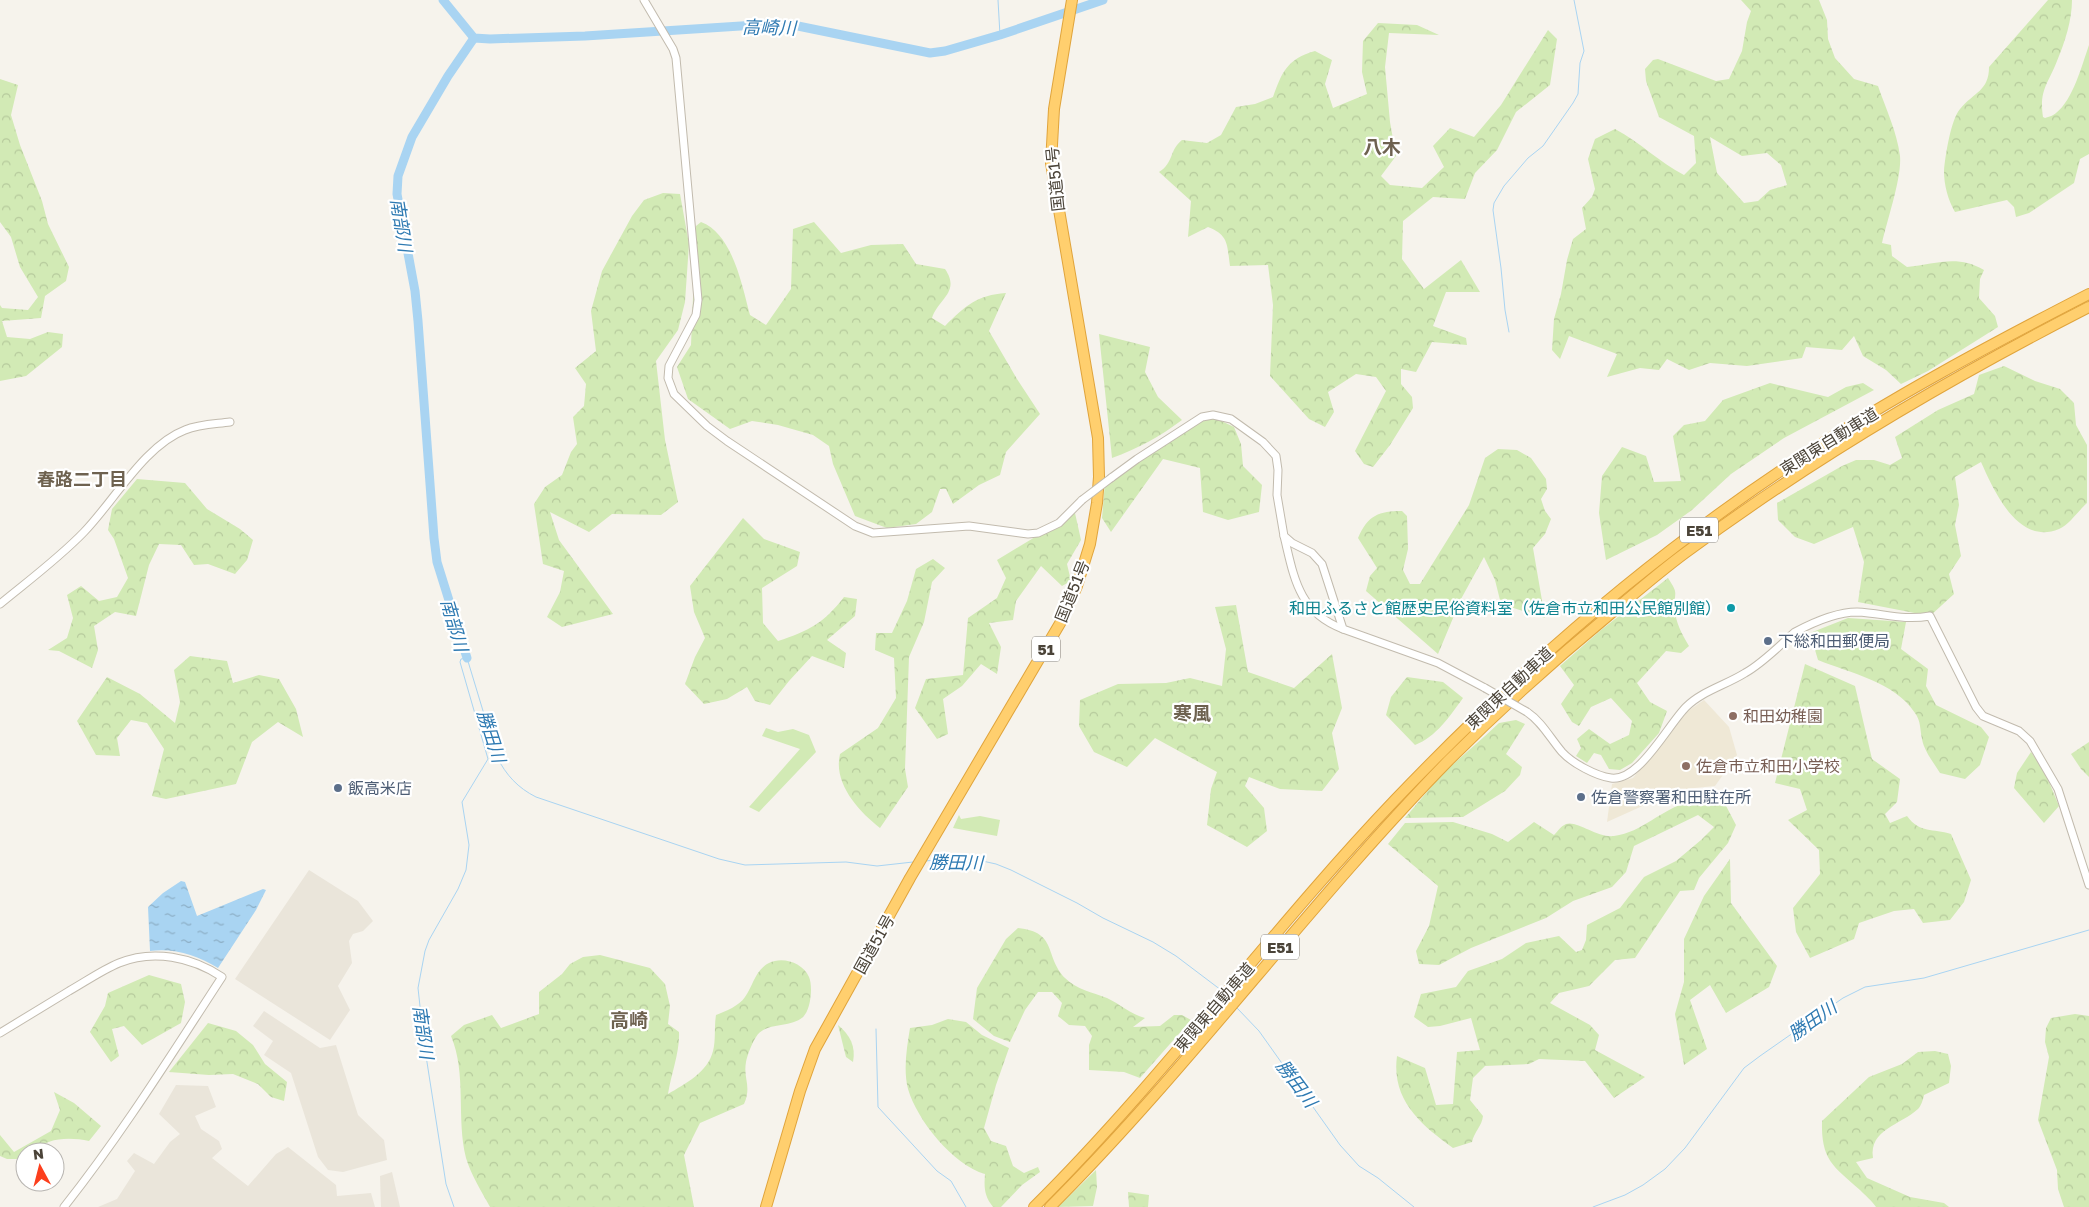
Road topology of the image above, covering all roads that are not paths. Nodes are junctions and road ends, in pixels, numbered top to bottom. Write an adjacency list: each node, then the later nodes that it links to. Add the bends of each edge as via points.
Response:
1 (644, 0): 6 (street, bridge, via 676,58 697,291 696,315 669,366 670,384 679,401 707,426 830,511 873,533 969,526 1028,534 1059,523 1111,478 1202,417 1223,416 1263,442 1276,456 1277,495)
2 (1072, 0): 12 (highway, 国道51号 / 51, via 1051,128 1050,163 1098,438 1099,477 1090,544 1062,620 910,878 815,1049)
3 (2089, 294): 13 (highway, 東関東自動車道 / E51, via 1862,418 1750,492 1571,631 1441,752 1361,836 1187,1039)
4 (2089, 307): 14 (highway, 東関東自動車道 / E51, via 1872,426 1804,470 1683,554 1515,695 1370,844 1192,1051)
5 (230, 422): 7 (street, via 183,430 160,444 84,532)
6 (1284, 536): 8 (street, via 1312,553 1322,564); 8 (street, via 1302,596 1315,612)
7 (0, 604)
8 (1344, 629): 9 (street, bridge, via 1438,663 1485,688 1535,717 1570,758 1604,776 1616,778 1637,767 1686,707 1748,671 1794,632 1854,612 1894,618 1930,616 1976,707 1991,720 2024,734 2055,782)
9 (2089, 885)
10 (0, 1033): 11 (street, via 111,966 127,960 156,956 180,958 222,976 130,1119)
11 (64, 1207)
12 (766, 1207)
13 (1034, 1207)
14 (1050, 1207)

